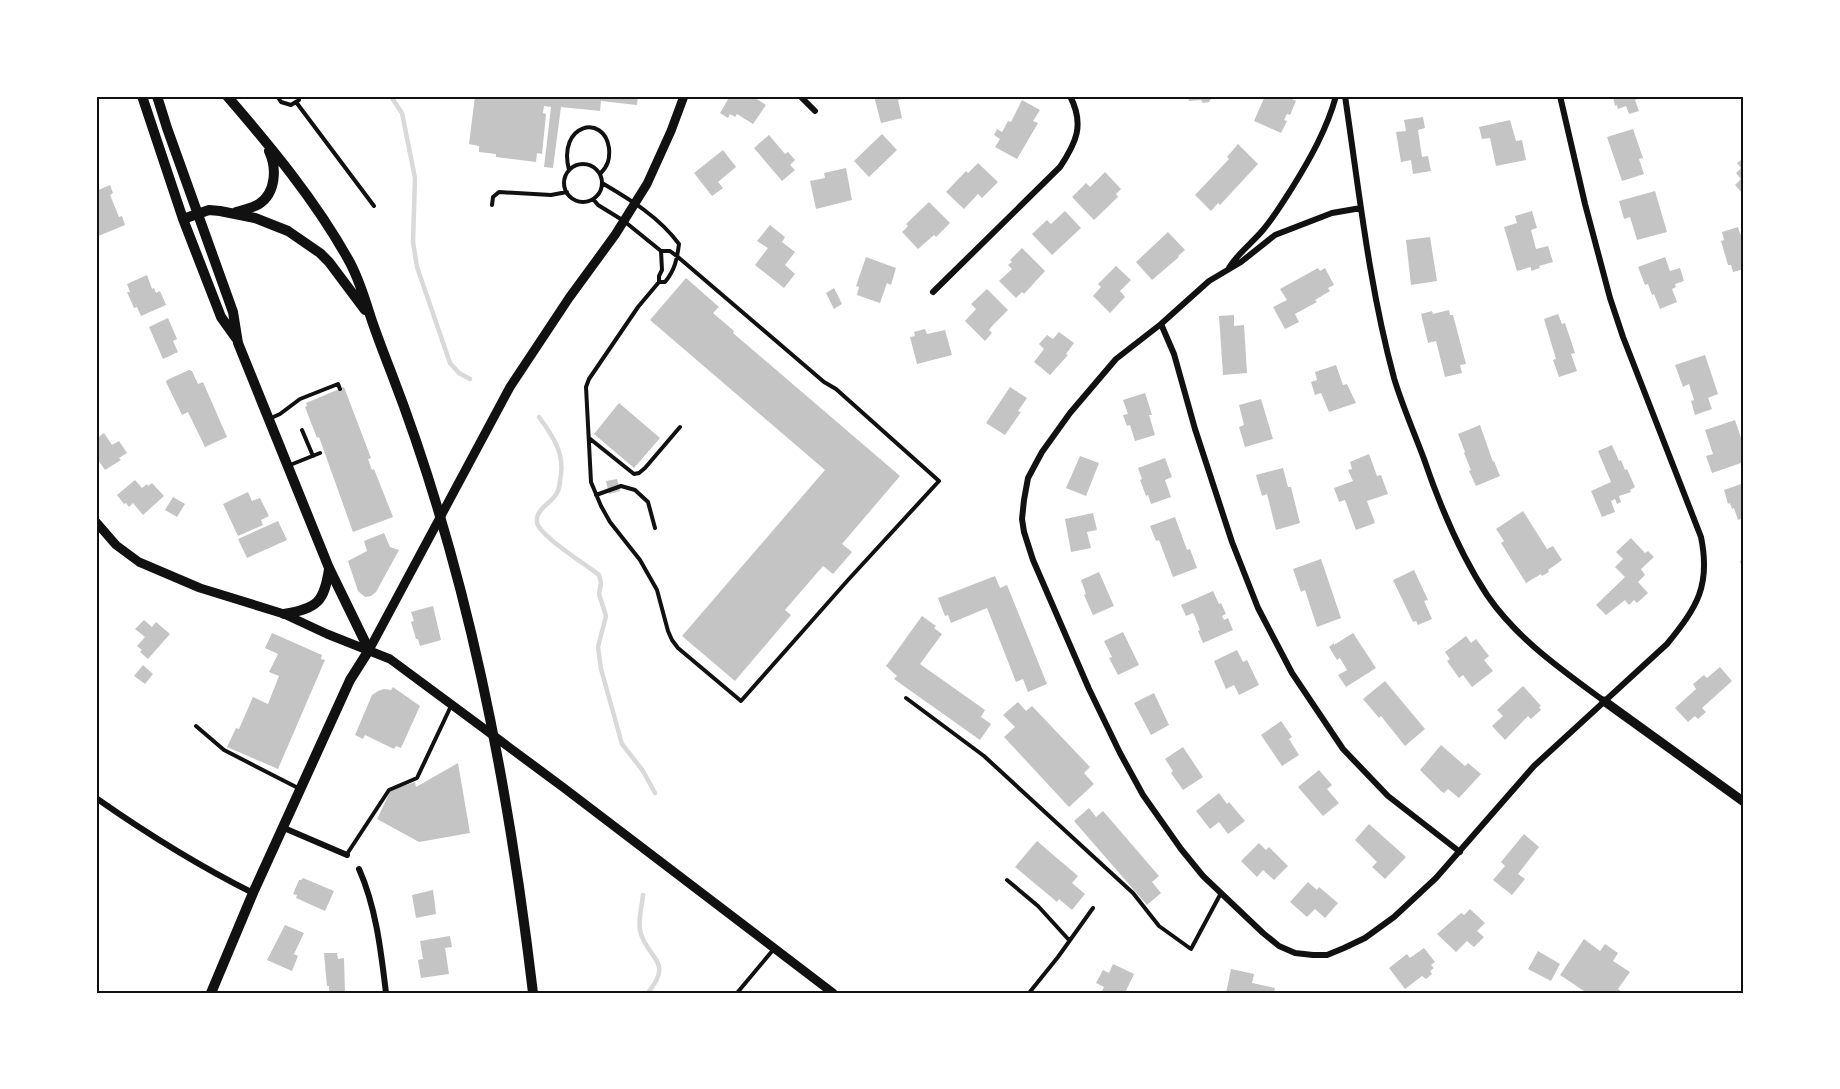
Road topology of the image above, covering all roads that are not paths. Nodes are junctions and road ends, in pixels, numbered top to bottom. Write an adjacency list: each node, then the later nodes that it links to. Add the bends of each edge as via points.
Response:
1 (142, 96): 26 (main road)
2 (157, 96): 25 (main road)
3 (227, 96): 14 (main road)
4 (277, 96): 12 (lane, via 281,102)
5 (298, 96): 12 (lane)
6 (684, 96): 20 (street)
7 (800, 96): 13 (street)
8 (1070, 96): 32 (street, via 1077,135 1059,167)
9 (1336, 96): 30 (street, via 1311,157 1284,201)
10 (1345, 96): 23 (street)
11 (1560, 96): 51 (street, via 1610,298 1701,537 1705,564 1699,595 1684,623 1667,644)
12 (296, 102): 22 (lane)
13 (815, 111)
14 (260, 135): 24 (main road, via 274,166 272,187 258,205); 33 (main road, via 317,209 349,260 362,286)
15 (569, 170): 16 (lane, via 586,164); 16 (lane, via 567,146 572,135 594,128 606,136 609,146 610,158); 18 (lane)
16 (600, 174): 17 (lane)
17 (602, 183): 19 (lane, via 600,192); 20 (lane)
18 (567, 192): 19 (lane, via 578,201); 21 (lane, via 499,192 492,197)
19 (592, 199): 27 (lane)
20 (636, 203): 27 (street); 29 (lane, via 671,233 679,244)
21 (492, 204)
22 (374, 206)
23 (1361, 208): 30 (street, via 1332,213 1275,235); 51 (street, via 1379,317 1395,380 1436,494 1469,565 1488,596 1537,650)
24 (233, 213): 25 (main road, via 208,210); 33 (main road, via 274,224 320,253)
25 (198, 214): 26 (main road); 35 (main road, via 232,312)
26 (183, 219): 35 (main road, via 221,317)
27 (624, 221): 28 (lane); 49 (street, via 510,387)
28 (662, 251): 29 (lane); 31 (lane)
29 (678, 257): 31 (lane, via 671,275 665,282); 44 (lane, via 939,481 741,701 672,640 657,590)
30 (1229, 268): 34 (street)
31 (659, 282): 40 (lane, via 589,379 585,394)
32 (933, 292)
33 (370, 317): 70 (main road, via 432,490 477,655 513,838)
34 (1161, 324): 58 (street, via 1174,354 1232,542 1258,608 1292,673 1343,749 1388,796); 63 (street, via 1116,359 1042,452 1029,478 1022,519 1033,560 1120,753 1143,795 1181,849)
35 (238, 343): 37 (main road)
36 (340, 389): 37 (lane, via 338,384 300,399)
37 (268, 419): 43 (main road)
38 (680, 427): 40 (lane, via 645,468 634,474)
39 (302, 430): 42 (lane)
40 (589, 437): 44 (lane, via 591,482)
41 (320, 453): 42 (lane)
42 (313, 456): 43 (lane)
43 (288, 466): 47 (main road)
44 (596, 495): 46 (lane, via 621,486 635,490 648,502)
45 (96, 522): 48 (street, via 116,545 139,561 200,588)
46 (655, 528)
47 (329, 568): 48 (main road, via 321,598 306,609); 49 (main road)
48 (284, 614): 49 (street)
49 (369, 650): 52 (street, via 390,659); 54 (main road, via 350,680)
50 (906, 698): 63 (lane, via 984,756 1133,893 1159,926 1191,949)
51 (1604, 701): 56 (street); 58 (street, via 1534,766)
52 (454, 707): 59 (lane, via 417,778 388,790); 66 (street)
53 (196, 726): 54 (lane, via 224,750)
54 (300, 790): 57 (main road)
55 (96, 798): 62 (street)
56 (1744, 802)
57 (284, 828): 59 (street); 62 (main road)
58 (1460, 852): 63 (street, via 1394,917 1365,938 1327,955 1295,953 1279,946)
59 (347, 855)
60 (359, 868): 69 (street, via 370,902)
61 (1007, 880): 65 (lane)
62 (253, 893): 68 (main road)
63 (1221, 893)
64 (1093, 908): 65 (lane)
65 (1069, 940): 72 (lane)
66 (774, 948): 67 (lane); 71 (street)
67 (740, 992)
68 (211, 993)
69 (386, 993)
70 (533, 993)
71 (833, 993)
72 (1029, 993)

